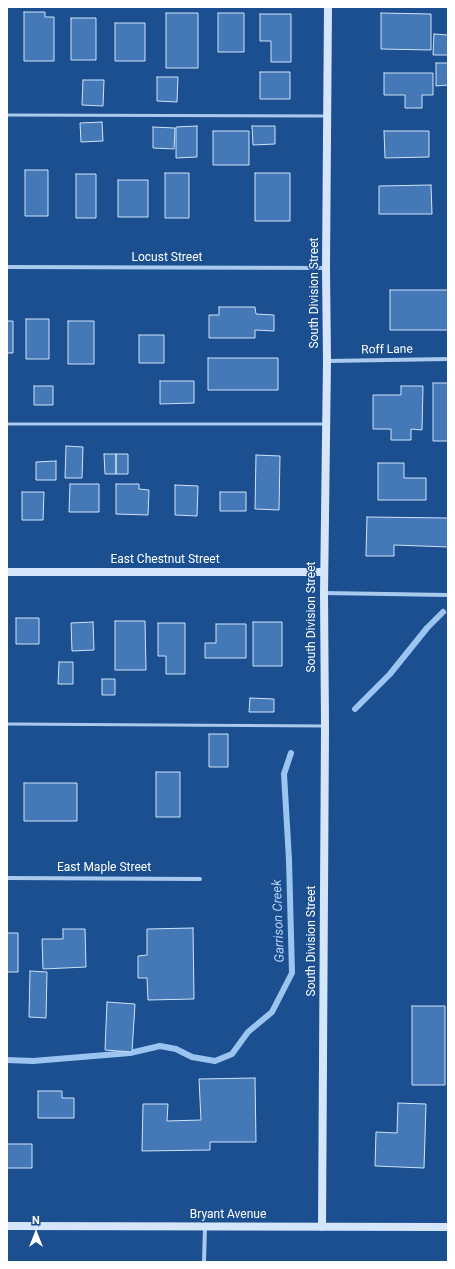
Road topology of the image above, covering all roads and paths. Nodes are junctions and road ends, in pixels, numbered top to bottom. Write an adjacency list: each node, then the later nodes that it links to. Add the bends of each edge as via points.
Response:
1 (328, 7): 3 (street, South Division Street)
2 (7, 115): 3 (lane)
3 (328, 116): 5 (street, South Division Street)
4 (7, 267): 5 (street, Locust Street)
5 (326, 268): 7 (street, South Division Street)
6 (448, 359): 7 (street, Roff Lane)
7 (327, 361): 9 (street, South Division Street)
8 (7, 424): 9 (lane)
9 (326, 424): 11 (street, South Division Street)
10 (7, 572): 11 (street, East Chestnut Street)
11 (324, 572): 12 (street, South Division Street)
12 (324, 593): 13 (street); 15 (street, South Division Street)
13 (448, 595)
14 (7, 724): 15 (lane)
15 (325, 726): 20 (street, South Division Street)
16 (7, 878): 17 (street, East Maple Street)
17 (200, 879)
18 (7, 1226): 19 (street, Bryant Avenue)
19 (205, 1226): 20 (street, Bryant Avenue); 22 (street)
20 (322, 1227): 21 (street, Bryant Avenue)
21 (448, 1227)
22 (204, 1262)

